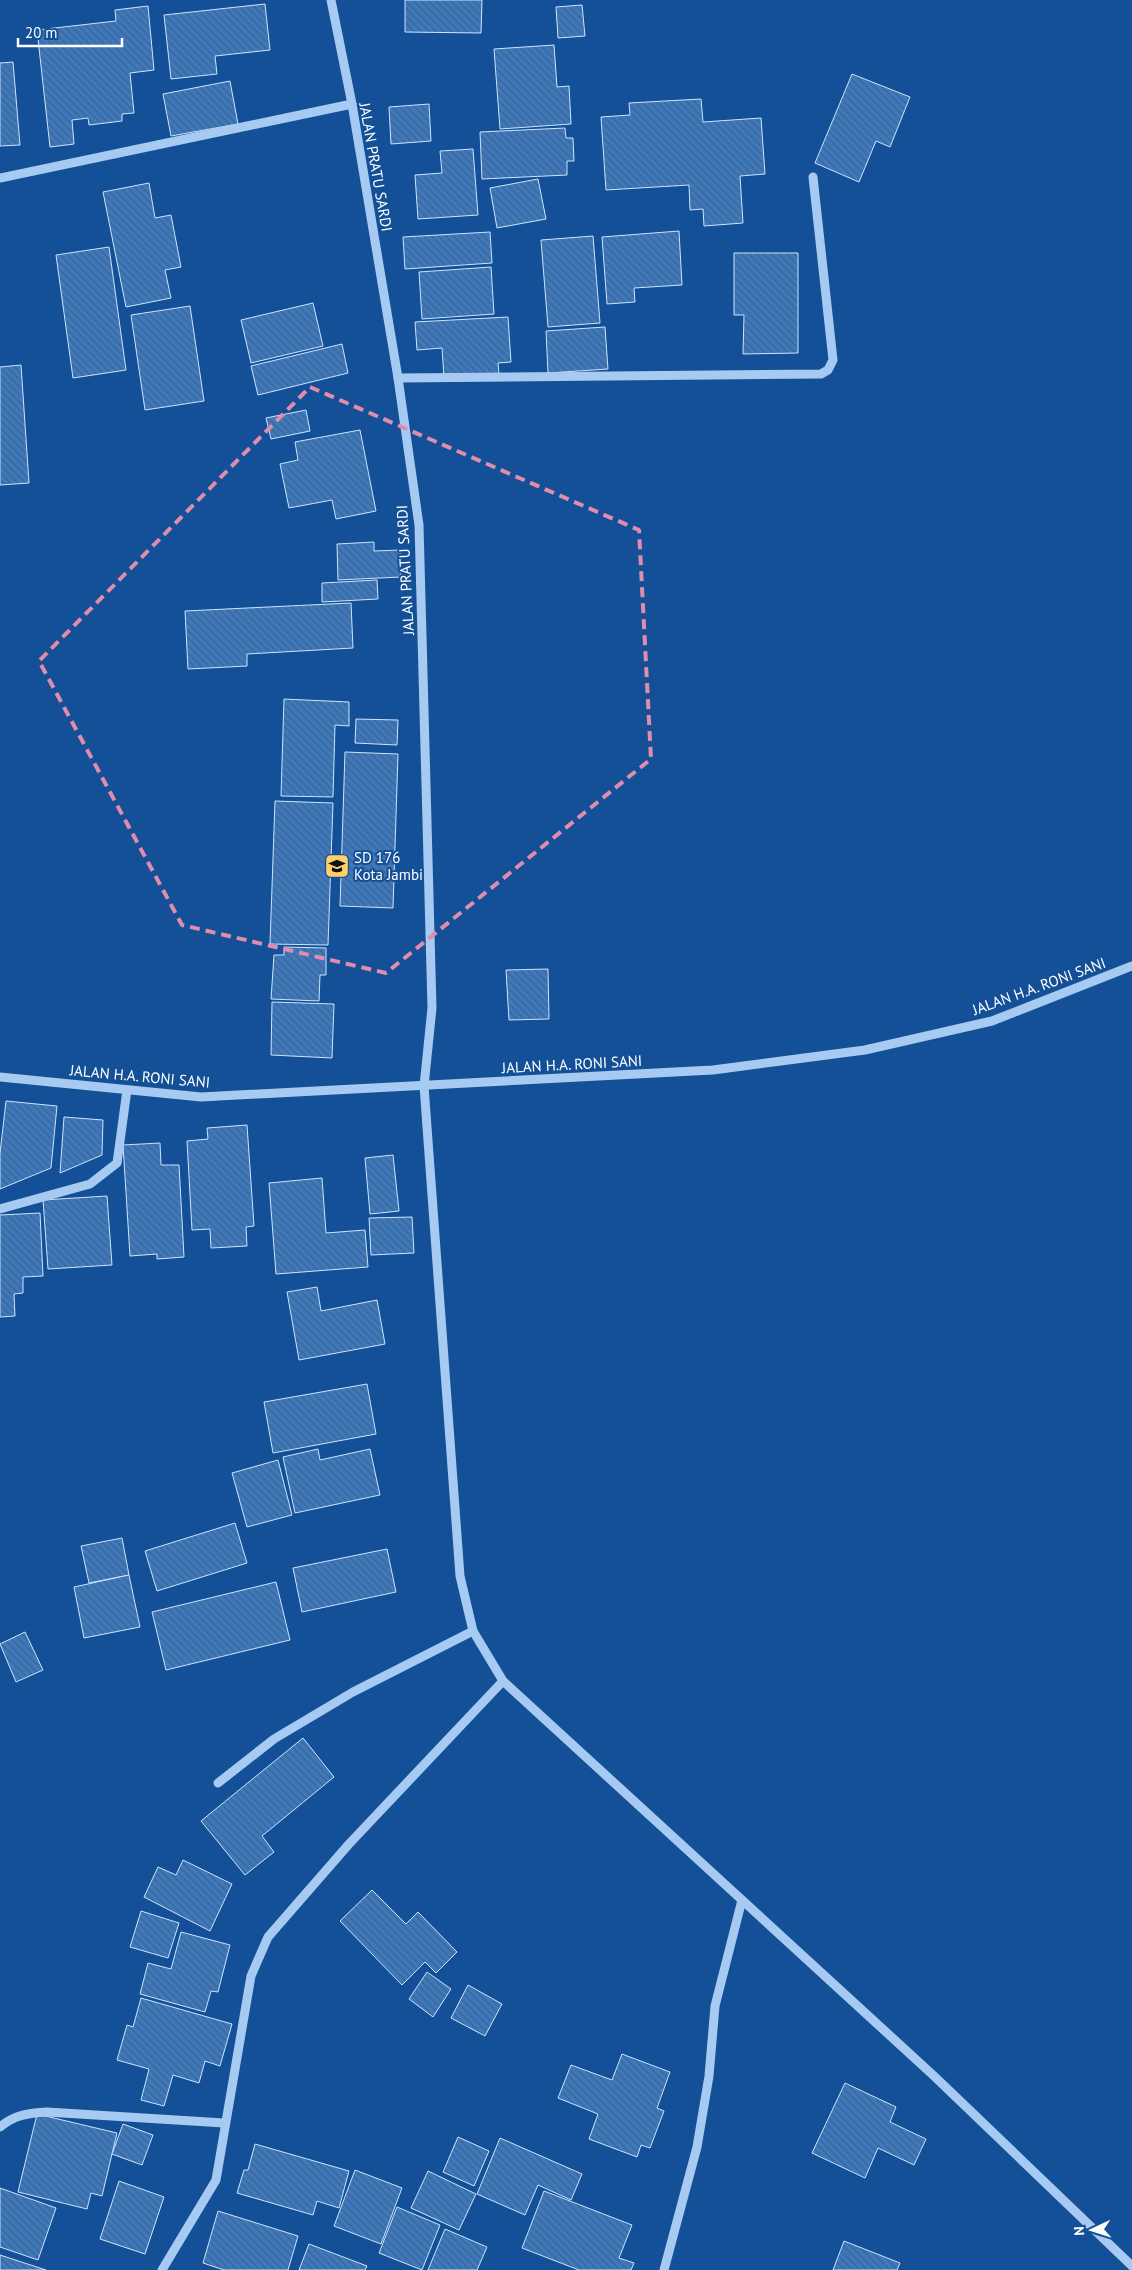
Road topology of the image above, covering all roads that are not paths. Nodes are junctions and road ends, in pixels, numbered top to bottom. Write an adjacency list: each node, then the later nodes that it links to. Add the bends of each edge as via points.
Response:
1 (331, 0): 2 (street, JALAN PRATU SARDI)
2 (352, 104): 3 (street); 5 (street, JALAN PRATU SARDI)
3 (0, 178)
4 (812, 178): 5 (street, via 833,360 828,370 821,374)
5 (398, 378): 8 (street, JALAN PRATU SARDI, via 419,525 432,1008)
6 (1132, 966): 8 (street, JALAN H.A. RONI SANI, via 992,1021 866,1050 712,1070)
7 (0, 1077): 9 (street, JALAN H.A. RONI SANI)
8 (424, 1086): 9 (street, JALAN H.A. RONI SANI, via 201,1097); 11 (street, JALAN PRATU SARDI, via 460,1576)
9 (127, 1090): 10 (street, via 117,1163 90,1184)
10 (0, 1209)
11 (474, 1631): 12 (street, JALAN PRATU SARDI); 13 (street, via 353,1692 274,1739)
12 (503, 1681): 14 (street, JALAN PRATU SARDI); 15 (street, via 349,1844 268,1937 251,1976)
13 (218, 1783)
14 (742, 1900): 17 (street, JALAN PRATU SARDI, via 934,2076); 19 (street, via 715,2006 709,2076 697,2147)
15 (224, 2123): 16 (street, via 47,2112 10,2119); 18 (street, via 216,2180)
16 (0, 2127)
17 (1132, 2266)
18 (162, 2270)
19 (664, 2270)

